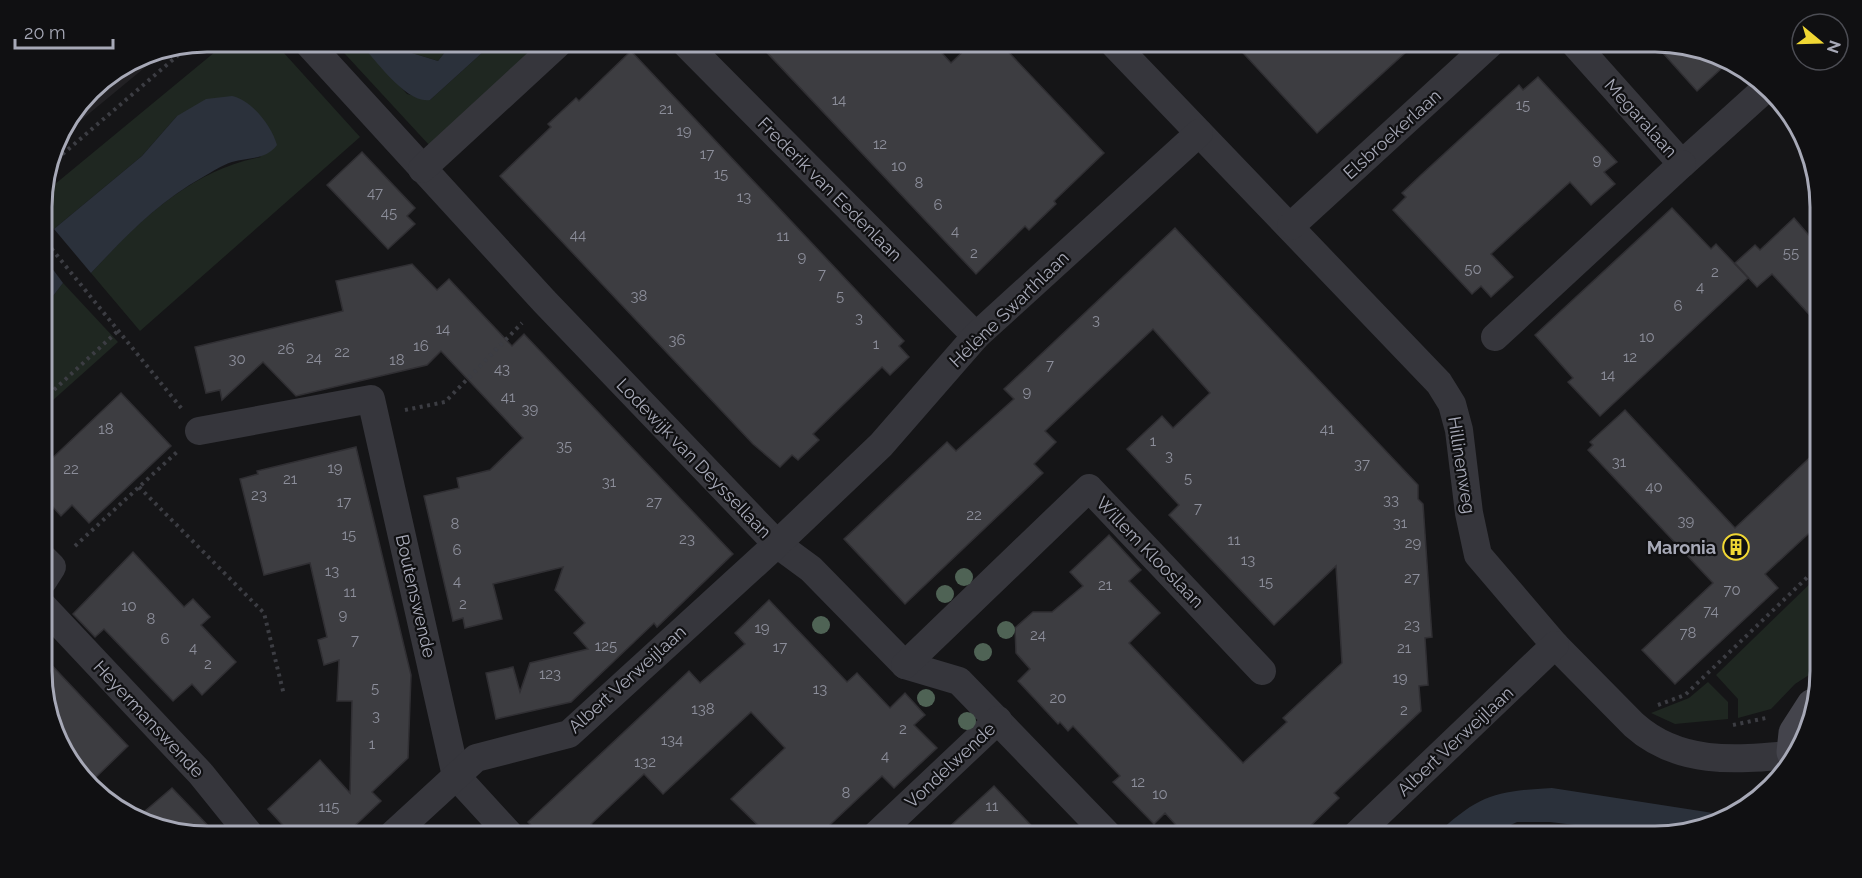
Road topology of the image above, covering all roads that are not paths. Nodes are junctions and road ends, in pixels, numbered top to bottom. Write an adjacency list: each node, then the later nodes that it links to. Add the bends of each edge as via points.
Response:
1 (1122, 52): 8 (street, Hillinenweg)
2 (1481, 52): 11 (street, Elsbroekerlaan)
3 (1582, 52): 9 (street, Megaralaan)
4 (317, 53): 10 (street, Lodewijk van Deyssellaan)
5 (548, 53): 10 (street)
6 (695, 53): 12 (street, Frederik van Eedenlaan)
7 (1760, 94): 9 (street, Megaralaan)
8 (1199, 133): 11 (street, Hillinenweg); 12 (street, Hélène Swarthlaan)
9 (1683, 164): 13 (street)
10 (422, 169): 15 (street, Lodewijk van Deyssellaan)
11 (1291, 226): 17 (street, Hillinenweg, via 1442,388 1459,430 1478,555)
12 (976, 336): 15 (street, Hélène Swarthlaan, via 881,445)
13 (1495, 337)
14 (200, 431): 22 (street, Boutenswende, via 371,399)
15 (777, 544): 18 (street, Lodewijk van Deyssellaan, via 811,569); 22 (street, Albert Verweijlaan, via 569,734 476,758)
16 (52, 616): 25 (street, Heyermanswende, via 201,774)
17 (1556, 645): 21 (street, Hillinenweg, via 1648,737 1689,755 1733,758); 24 (street, Albert Verweijlaan)
18 (905, 665): 19 (street, Willem Klooslaan, via 1089,488); 20 (street, Lodewijk van Deyssellaan, via 959,681)
19 (1262, 671)
20 (998, 720): 23 (street, Lodewijk van Deyssellaan); 28 (street, Vondelwende)
21 (1785, 754)
22 (456, 776): 26 (street, Albert Verweijlaan); 27 (street)
23 (1099, 825)
24 (1366, 825)
25 (242, 826)
26 (402, 826)
27 (502, 826)
28 (886, 826)

